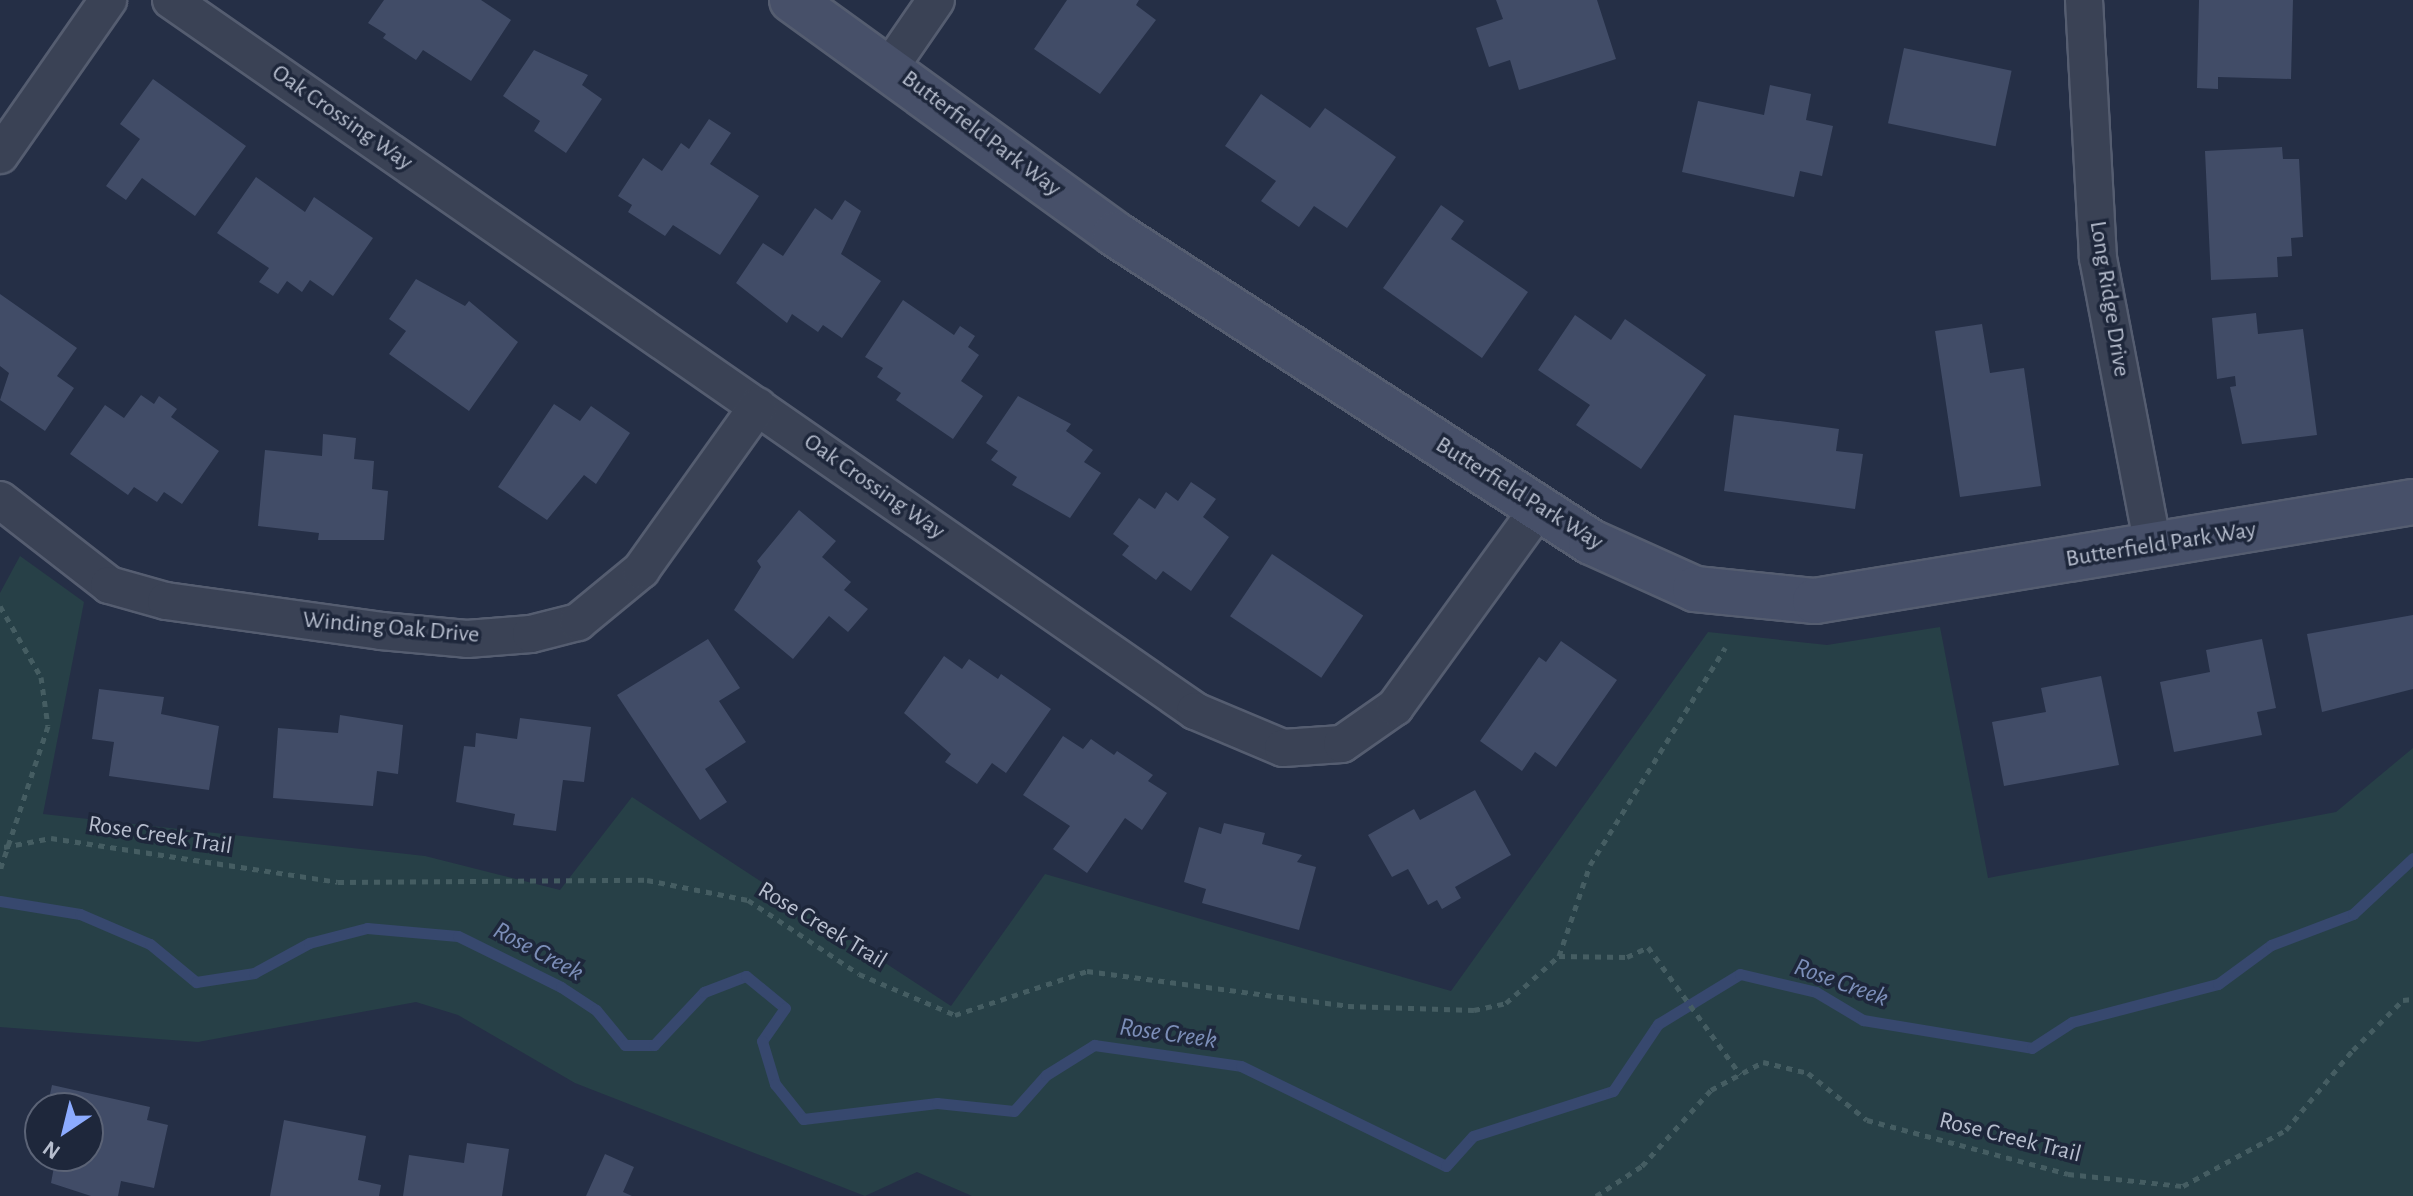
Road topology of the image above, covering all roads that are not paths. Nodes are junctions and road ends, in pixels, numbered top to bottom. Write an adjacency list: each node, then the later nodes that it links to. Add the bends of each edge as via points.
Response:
1 (108, 0): 7 (street)
2 (171, 0): 8 (street, Oak Crossing Way)
3 (792, 0): 6 (street, Butterfield Park Way)
4 (936, 0): 6 (street)
5 (2084, 0): 12 (street, Long Ridge Drive, via 2098,258)
6 (890, 67): 11 (street, Butterfield Park Way, via 1115,234)
7 (0, 155)
8 (758, 406): 9 (street, Winding Oak Drive, via 641,570 578,622 531,634 409,634 166,601 109,585); 11 (street, Oak Crossing Way, via 1195,711 1283,748 1342,744 1395,707)
9 (0, 500)
10 (2413, 502): 12 (street, Butterfield Park Way)
11 (1539, 508): 12 (street, Butterfield Park Way, via 1591,542 1695,589 1815,601)
12 (2153, 547)

